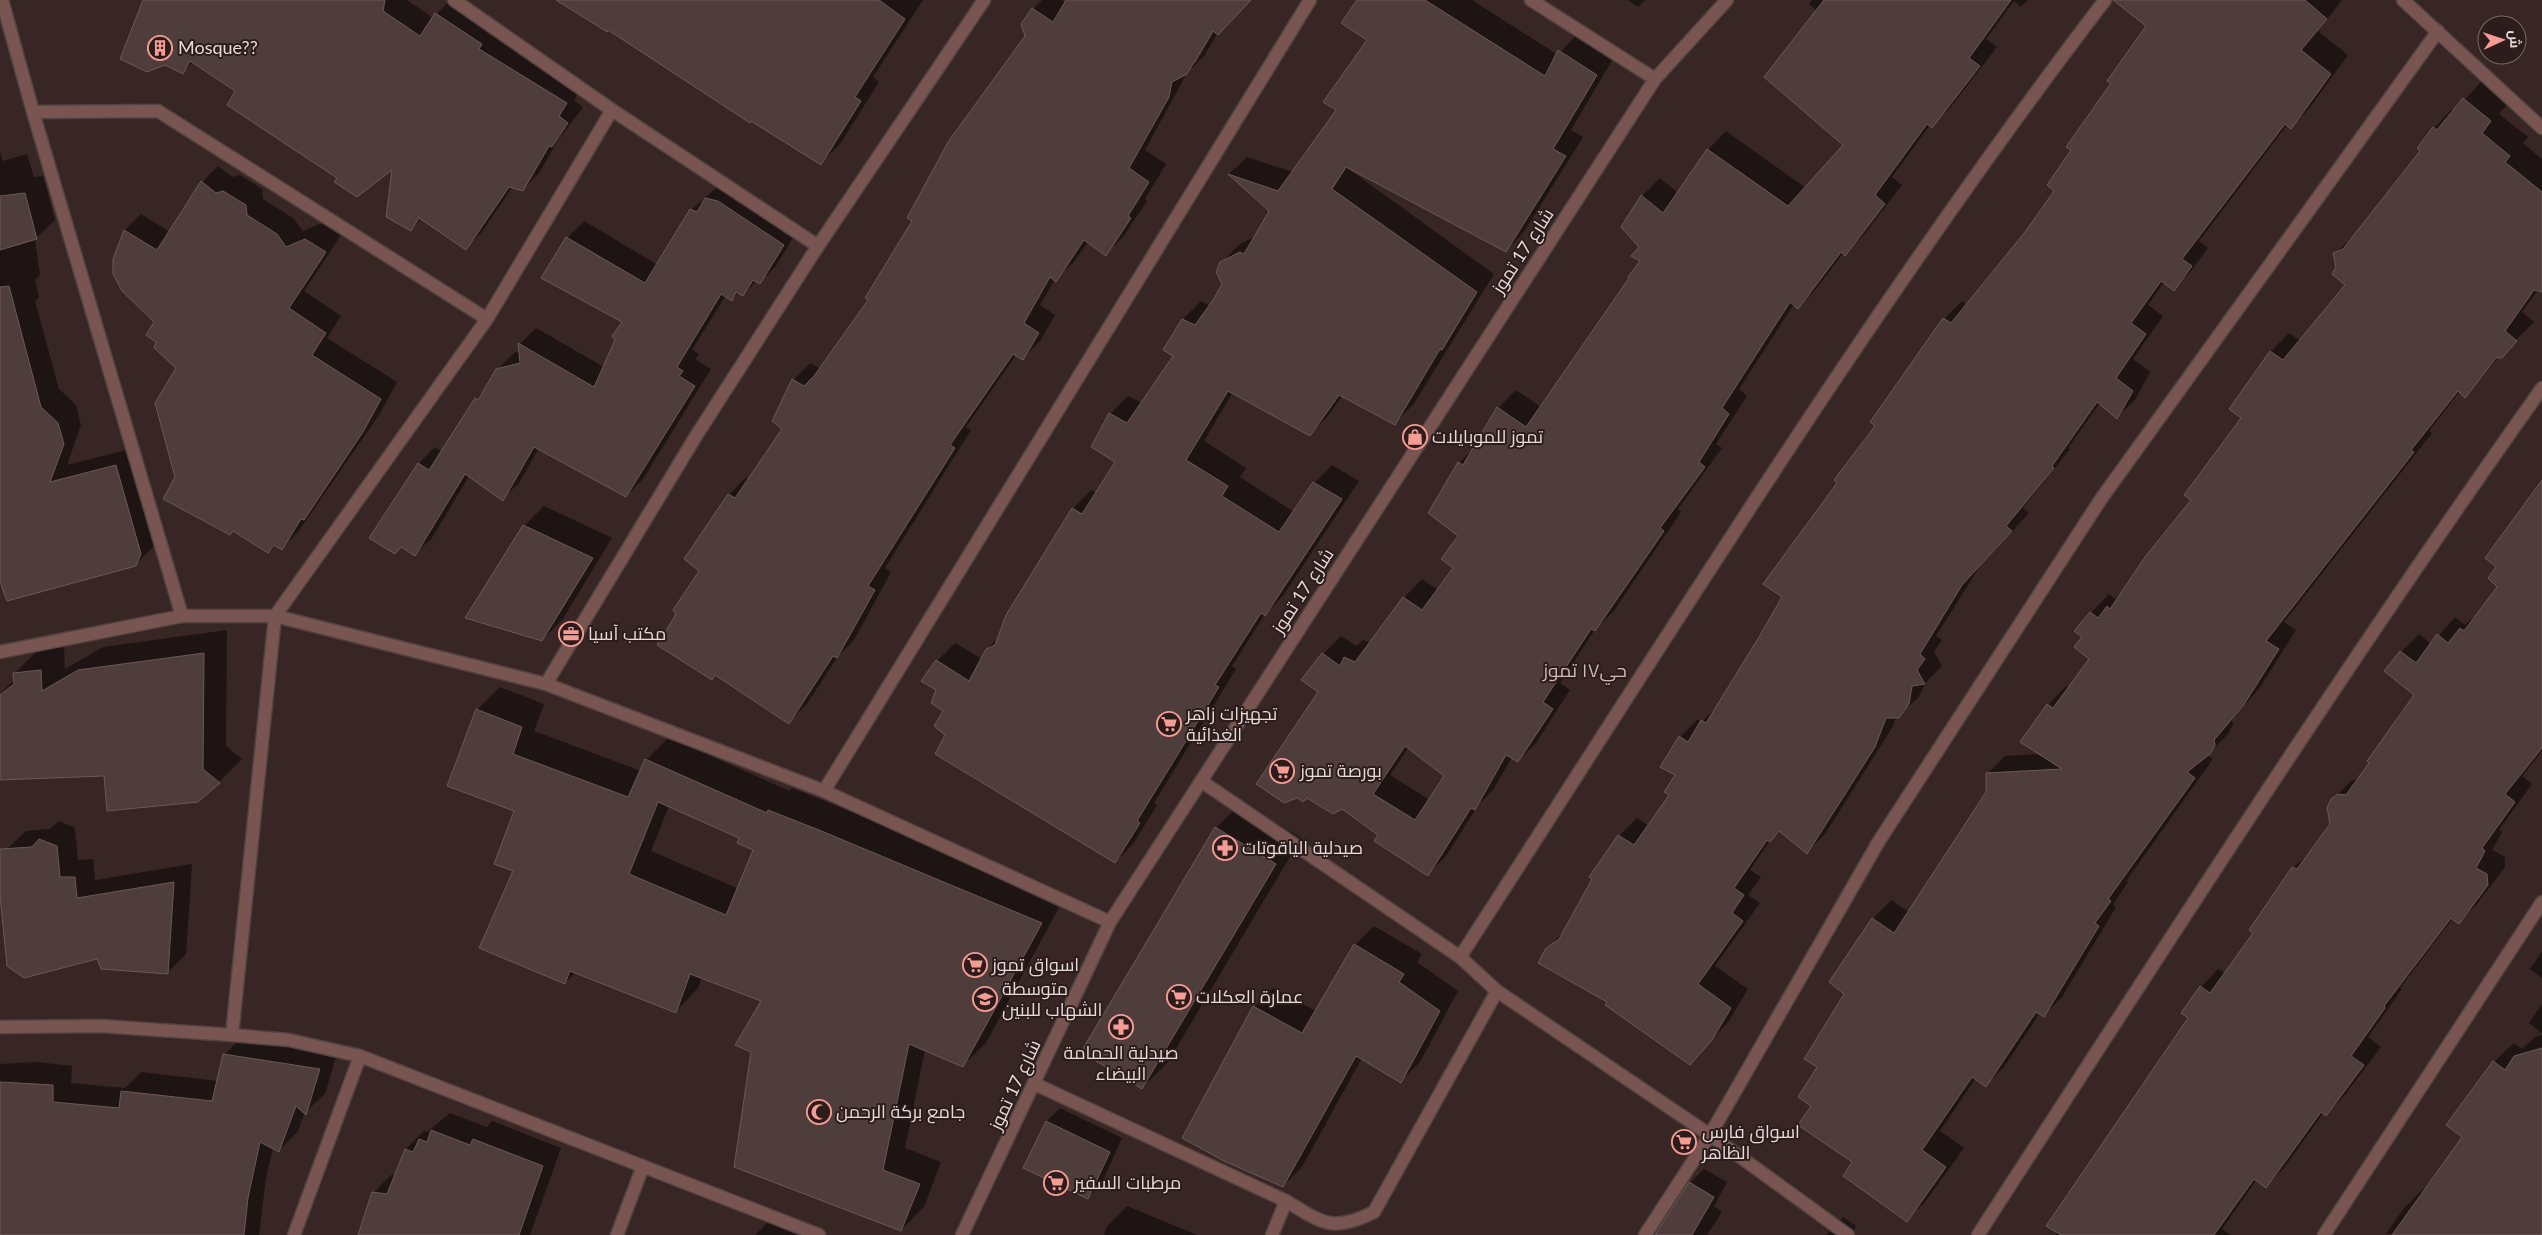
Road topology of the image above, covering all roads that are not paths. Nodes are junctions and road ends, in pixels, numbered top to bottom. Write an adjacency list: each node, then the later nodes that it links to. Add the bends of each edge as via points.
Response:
1 (2, 0): 12 (street)
2 (454, 0): 11 (street)
3 (1310, 0): 22 (street)
4 (1531, 0): 10 (street)
5 (1727, 0): 10 (street, شارع 17 تموز)
6 (2105, 0): 25 (street, via 2043,81 1858,346)
7 (2403, 0): 9 (street)
8 (981, 1): 14 (street)
9 (2438, 31): 13 (street); 31 (street, via 2101,498 1879,841)
10 (1655, 79): 21 (street, شارع 17 تموز)
11 (612, 110): 14 (street); 15 (street)
12 (33, 112): 15 (street, via 158,111); 17 (street)
13 (2542, 128)
14 (818, 246): 20 (street, via 696,436)
15 (487, 319): 18 (street)
16 (2542, 388): 41 (street, via 2291,753)
17 (182, 616): 18 (street); 19 (street)
18 (275, 616): 20 (street); 28 (street)
19 (0, 652)
20 (546, 684): 22 (street)
21 (1201, 781): 24 (street, شارع 17 تموز); 25 (street)
22 (824, 790): 24 (street)
23 (2542, 902): 42 (street)
24 (1110, 922): 30 (street, شارع 17 تموز)
25 (1460, 957): 26 (street)
26 (1497, 991): 31 (street); 33 (street, via 1374,1212 1352,1223 1323,1223)
27 (0, 1027): 28 (street, via 101,1026)
28 (232, 1035): 29 (street, via 288,1040)
29 (360, 1056): 32 (street); 34 (street)
30 (1035, 1084): 33 (street); 37 (street, شارع 17 تموز)
31 (1710, 1135): 39 (street); 40 (street)
32 (643, 1166): 35 (street); 36 (street)
33 (1286, 1201): 38 (street)
34 (294, 1235)
35 (616, 1235)
36 (818, 1235)
37 (962, 1235)
38 (1272, 1235)
39 (1645, 1235)
40 (1848, 1235)
41 (1978, 1235)
42 (2324, 1235)

